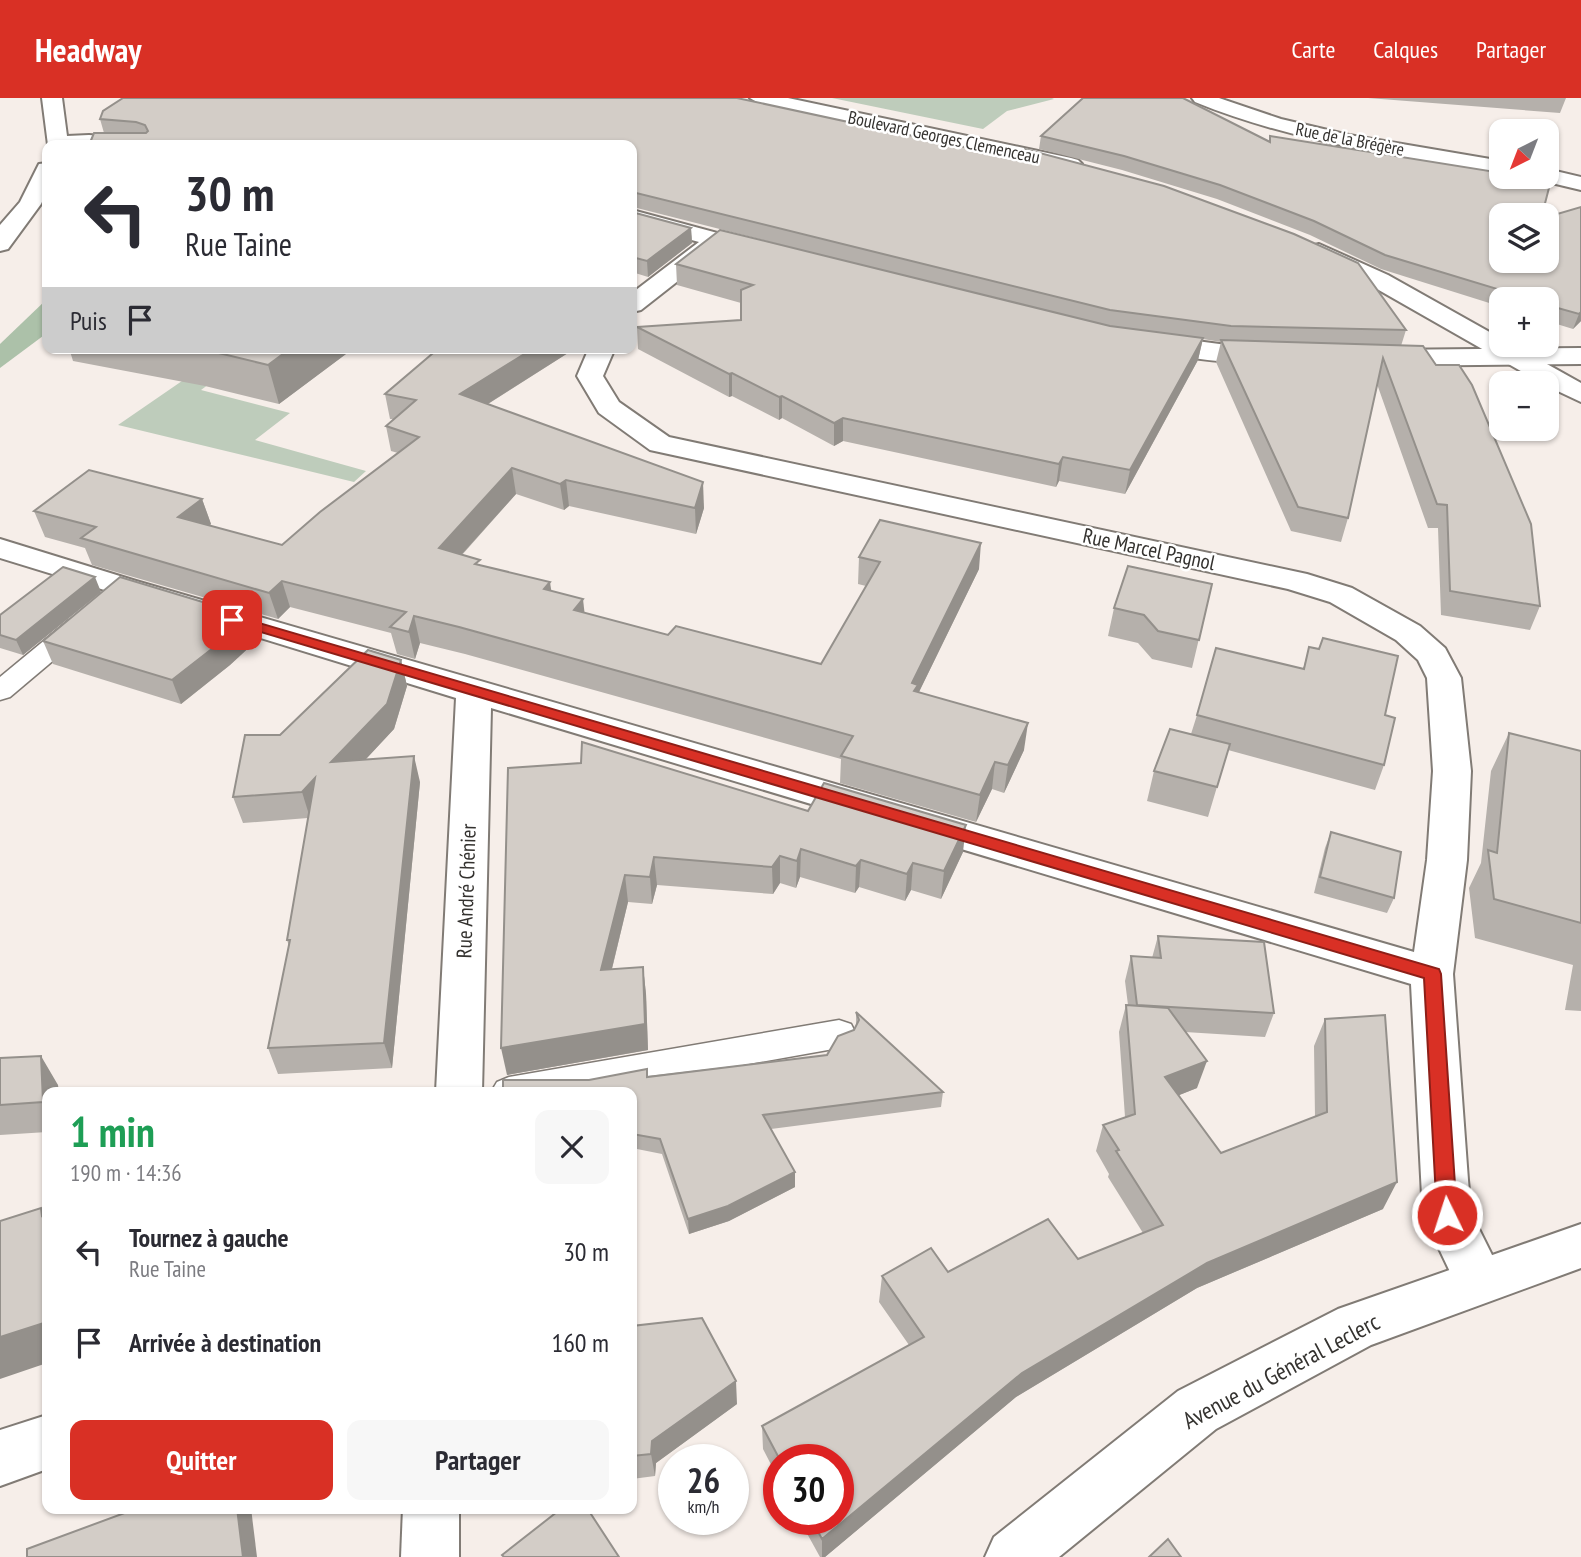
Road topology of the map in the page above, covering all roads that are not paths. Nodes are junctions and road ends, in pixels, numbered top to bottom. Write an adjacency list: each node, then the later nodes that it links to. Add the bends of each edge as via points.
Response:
1 (52, 98): 4 (street)
2 (760, 98): 6 (street, Boulevard Georges Clemenceau)
3 (1202, 98): 5 (street, Rue de la Brégère, via 1238,114 1311,132)
4 (57, 140)
5 (1489, 165)
6 (1092, 170)
7 (1559, 178): 9 (street)
8 (42, 179): 13 (street)
9 (1581, 184)
10 (637, 218): 11 (street)
11 (716, 240): 14 (street); 15 (street)
12 (1300, 242): 17 (street)
13 (0, 244)
14 (783, 257)
15 (637, 300)
16 (1134, 340): 19 (street, via 1227,353)
17 (1489, 341)
18 (599, 354): 30 (street, Rue Marcel Pagnol, via 590,376 609,407 660,444 1296,581 1341,595 1408,633 1433,655 1444,678 1452,771 1447,860)
19 (1292, 355)
20 (1489, 356): 23 (street)
21 (1559, 356): 22 (street)
22 (1581, 356)
23 (1356, 357)
24 (1517, 357): 25 (street)
25 (1581, 394)
26 (0, 548): 27 (street)
27 (107, 603): 28 (street); 29 (lane)
28 (474, 690): 30 (street); 32 (street, Rue André Chénier)
29 (0, 691)
30 (1432, 974): 35 (street, via 1447,1215)
31 (839, 1034): 33 (lane)
32 (459, 1087)
33 (537, 1087)
34 (1581, 1246): 35 (street, Avenue du Général Leclerc)
35 (1480, 1281): 40 (street, Avenue du Général Leclerc, via 1356,1326 1197,1410)
36 (42, 1444): 37 (street)
37 (0, 1458)
38 (431, 1514): 39 (street)
39 (430, 1557)
40 (1014, 1557)

